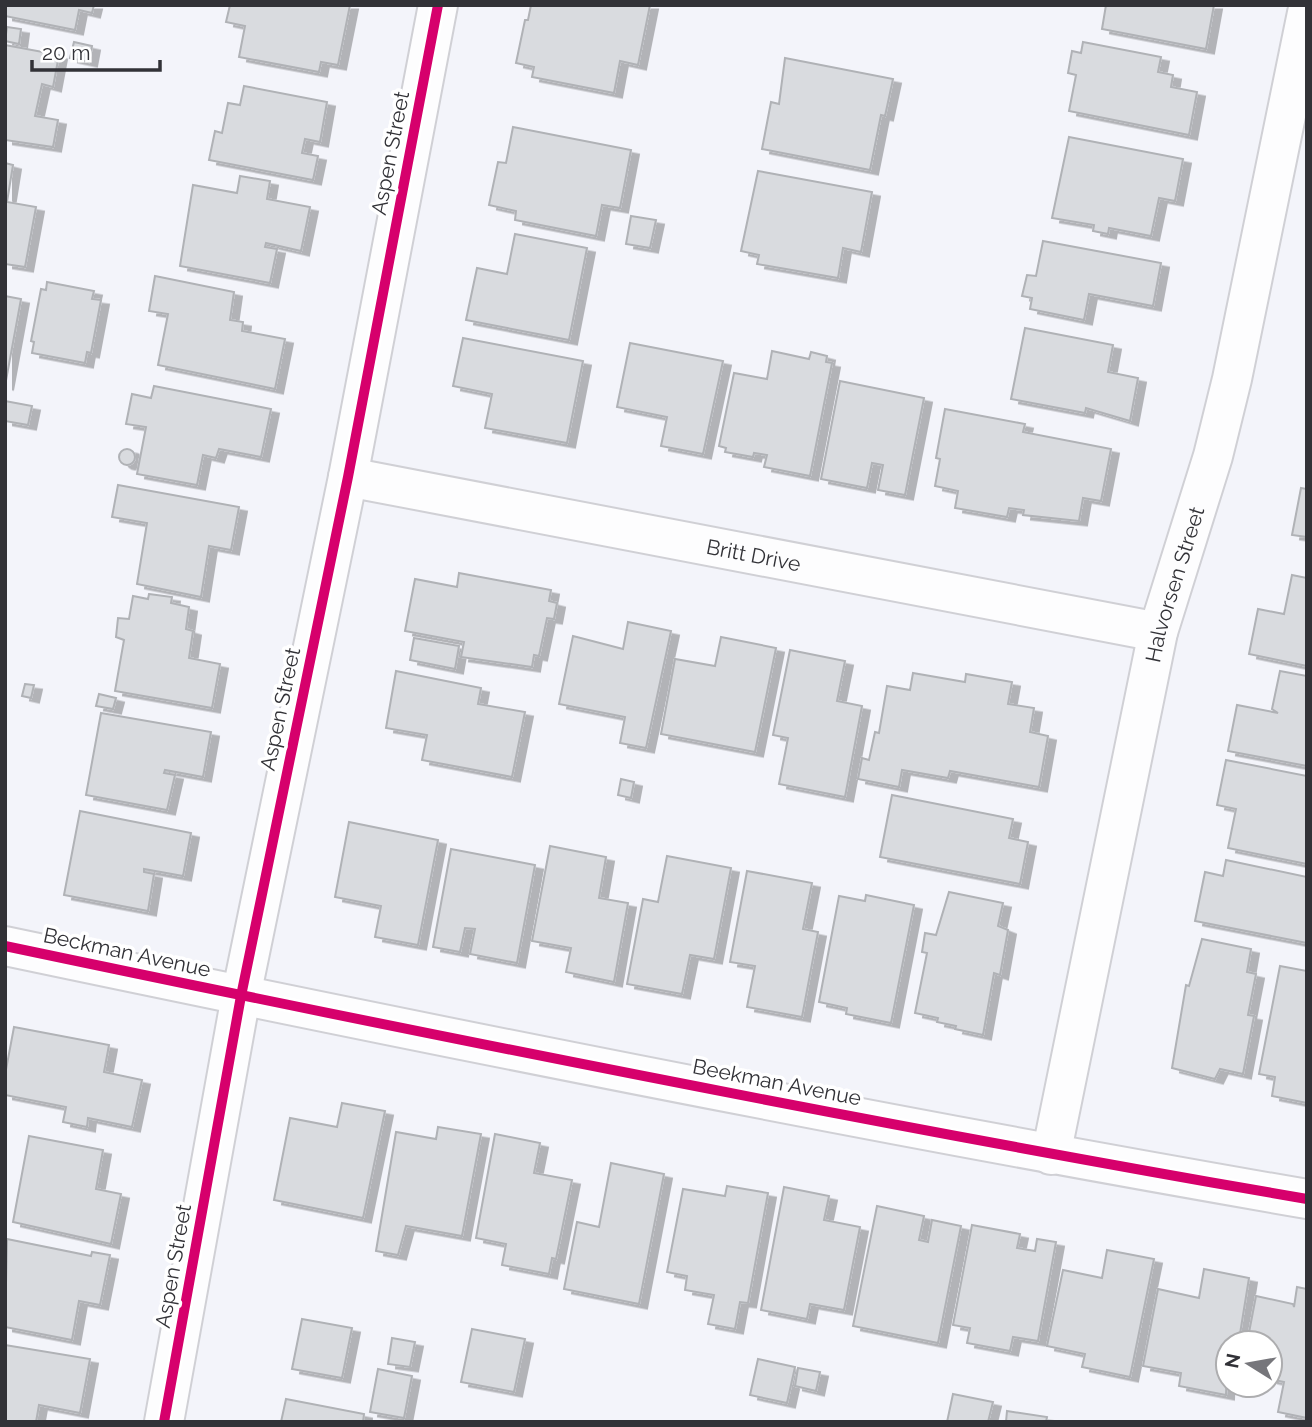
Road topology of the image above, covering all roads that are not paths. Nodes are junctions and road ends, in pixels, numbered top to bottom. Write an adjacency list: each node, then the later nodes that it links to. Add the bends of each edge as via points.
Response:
1 (438, 5): 3 (street, Aspen Street)
2 (1307, 13): 4 (street, Halvorsen Street, via 1232,379)
3 (348, 477): 4 (street, Britt Drive); 6 (street, Aspen Street)
4 (1158, 632): 7 (street, Halvorsen Street)
5 (5, 946): 6 (street, Beckman Avenue)
6 (241, 996): 7 (street, Beekman Avenue); 9 (street, Aspen Street)
7 (1051, 1155): 8 (street, Beekman Avenue)
8 (1307, 1199)
9 (164, 1422)

